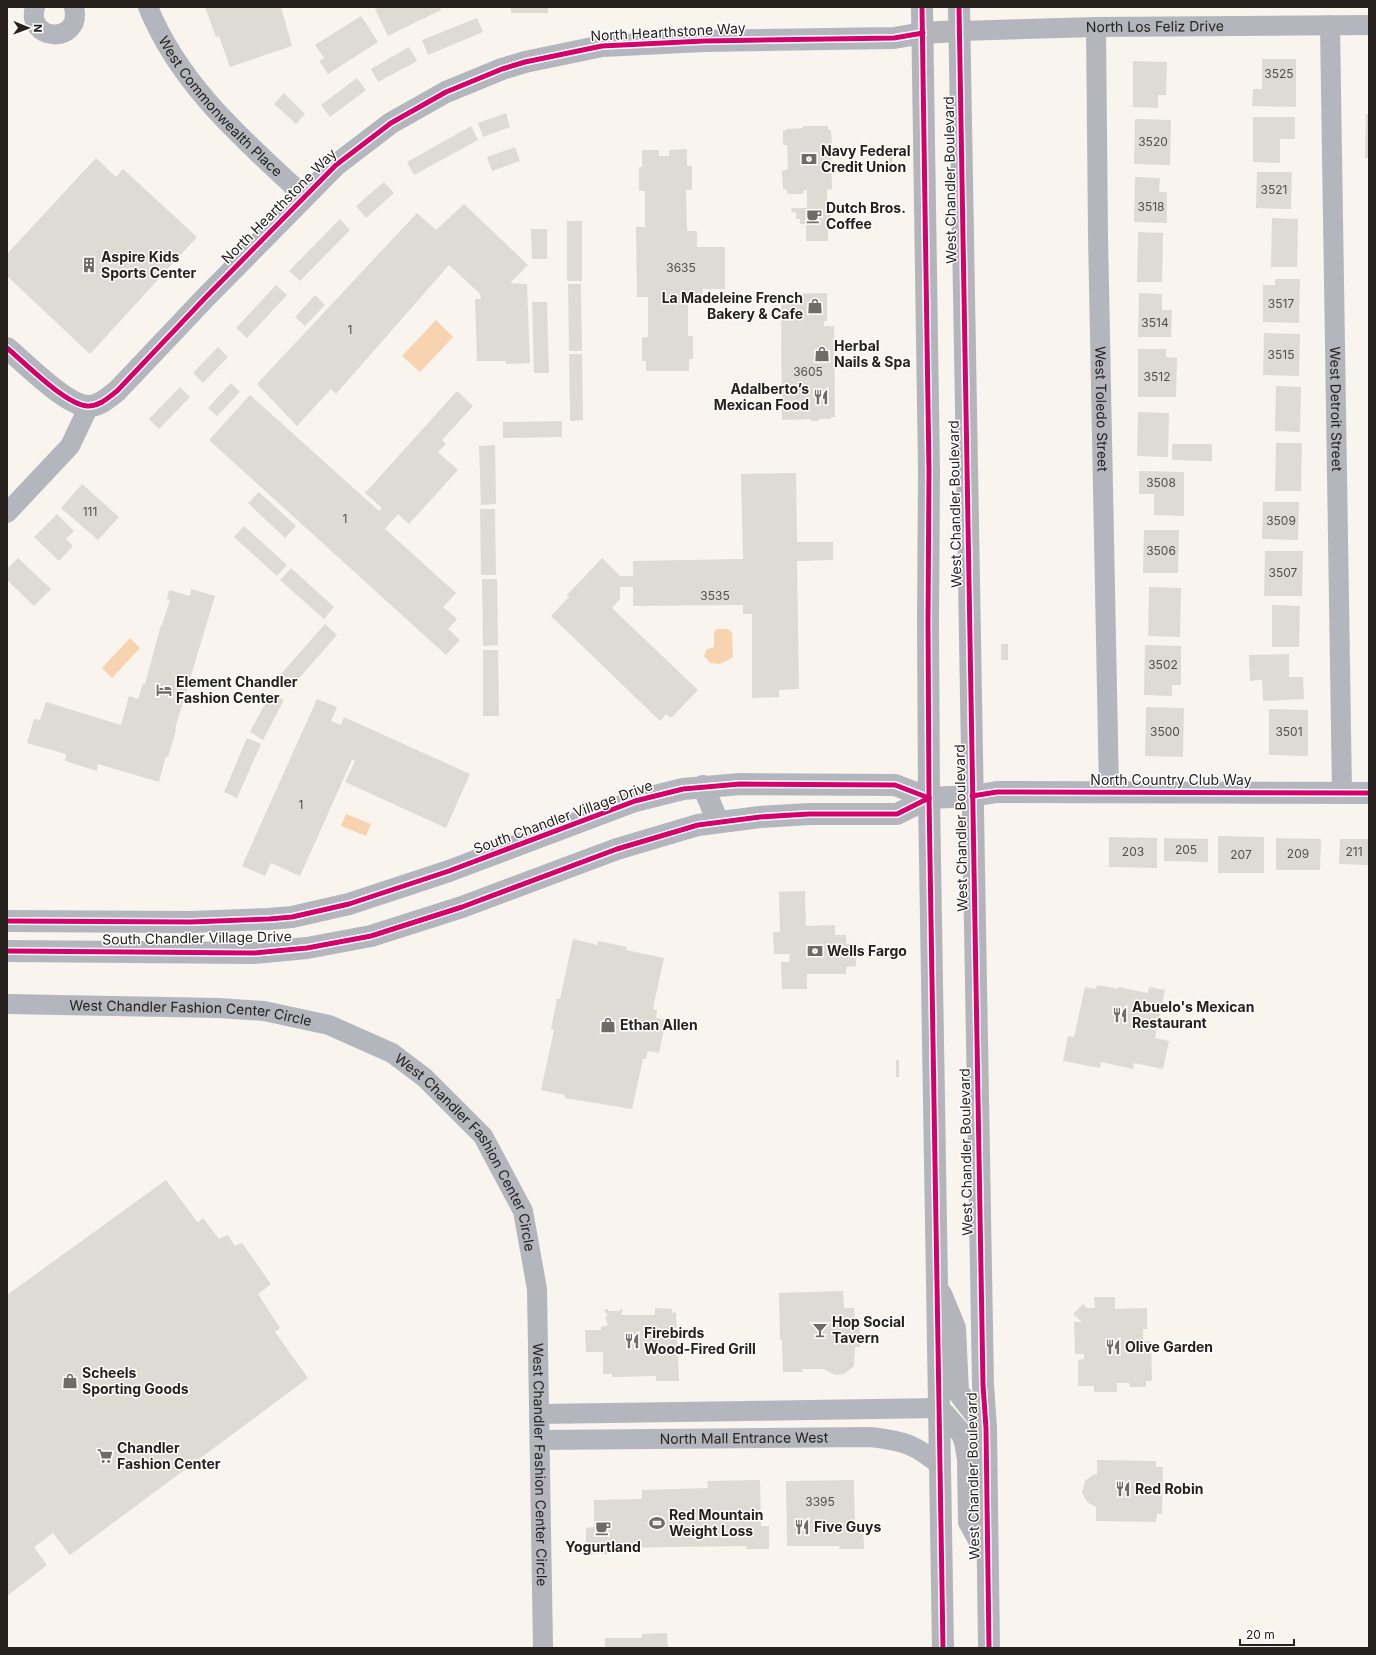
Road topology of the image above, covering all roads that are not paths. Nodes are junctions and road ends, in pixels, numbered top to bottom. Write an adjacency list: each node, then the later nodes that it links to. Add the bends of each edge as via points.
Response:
1 (35, 7): 2 (street, via 36,24 53,35 67,31 72,26 75,20)
2 (74, 7)
3 (148, 7): 10 (street, West Commonwealth Place, via 186,76 222,118)
4 (922, 7): 9 (main road, West Chandler Boulevard)
5 (959, 7): 9 (main road, West Chandler Boulevard)
6 (1369, 24): 7 (street, North Los Feliz Drive)
7 (1330, 25): 8 (street, North Los Feliz Drive); 16 (street, West Detroit Street)
8 (1096, 27): 9 (street, North Los Feliz Drive); 15 (street, West Toledo Street)
9 (941, 32): 10 (street, North Hearthstone Way, via 894,38 626,44 579,50 525,62 474,80 408,112 336,166); 18 (main road, West Chandler Boulevard); 19 (main road, West Chandler Boulevard, via 929,471)
10 (304, 196): 12 (street, North Hearthstone Way, via 118,391 105,401)
11 (7, 348): 12 (street, via 65,397)
12 (89, 406): 13 (street, via 70,446)
13 (7, 513)
14 (703, 786): 19 (street, South Chandler Village Drive, via 895,785); 20 (street); 21 (street, South Chandler Village Drive, via 635,801 449,871 349,904 292,917 191,922)
15 (1109, 791): 16 (street, North Country Club Way); 18 (street, North Country Club Way, via 997,792)
16 (1342, 793): 17 (street, North Country Club Way)
17 (1369, 793)
18 (972, 796): 19 (street, North Country Club Way); 27 (main road, West Chandler Boulevard)
19 (930, 798): 20 (street, South Chandler Village Drive, via 897,814 809,814); 24 (main road, West Chandler Boulevard)
20 (718, 822): 22 (street, South Chandler Village Drive, via 698,825 617,849 416,922 371,936 328,945 254,953)
21 (7, 920)
22 (7, 950)
23 (7, 1004): 26 (street, West Chandler Fashion Center Circle, via 264,1011 329,1025 392,1054 425,1078 483,1136 523,1211 537,1289)
24 (936, 1282): 25 (main road, West Chandler Boulevard); 27 (main road, via 955,1328 958,1392)
25 (939, 1408): 26 (street, North Mall Entrance West); 29 (main road, West Chandler Boulevard); 30 (main road, via 962,1434 965,1442 968,1459 969,1522)
26 (540, 1414): 28 (street, West Chandler Fashion Center Circle)
27 (986, 1428): 30 (main road, West Chandler Boulevard)
28 (540, 1440): 29 (street, North Mall Entrance West, via 871,1436 907,1442); 31 (street, West Chandler Fashion Center Circle)
29 (940, 1465): 32 (main road, West Chandler Boulevard)
30 (988, 1556): 33 (main road, West Chandler Boulevard)
31 (543, 1648)
32 (943, 1648)
33 (989, 1648)

